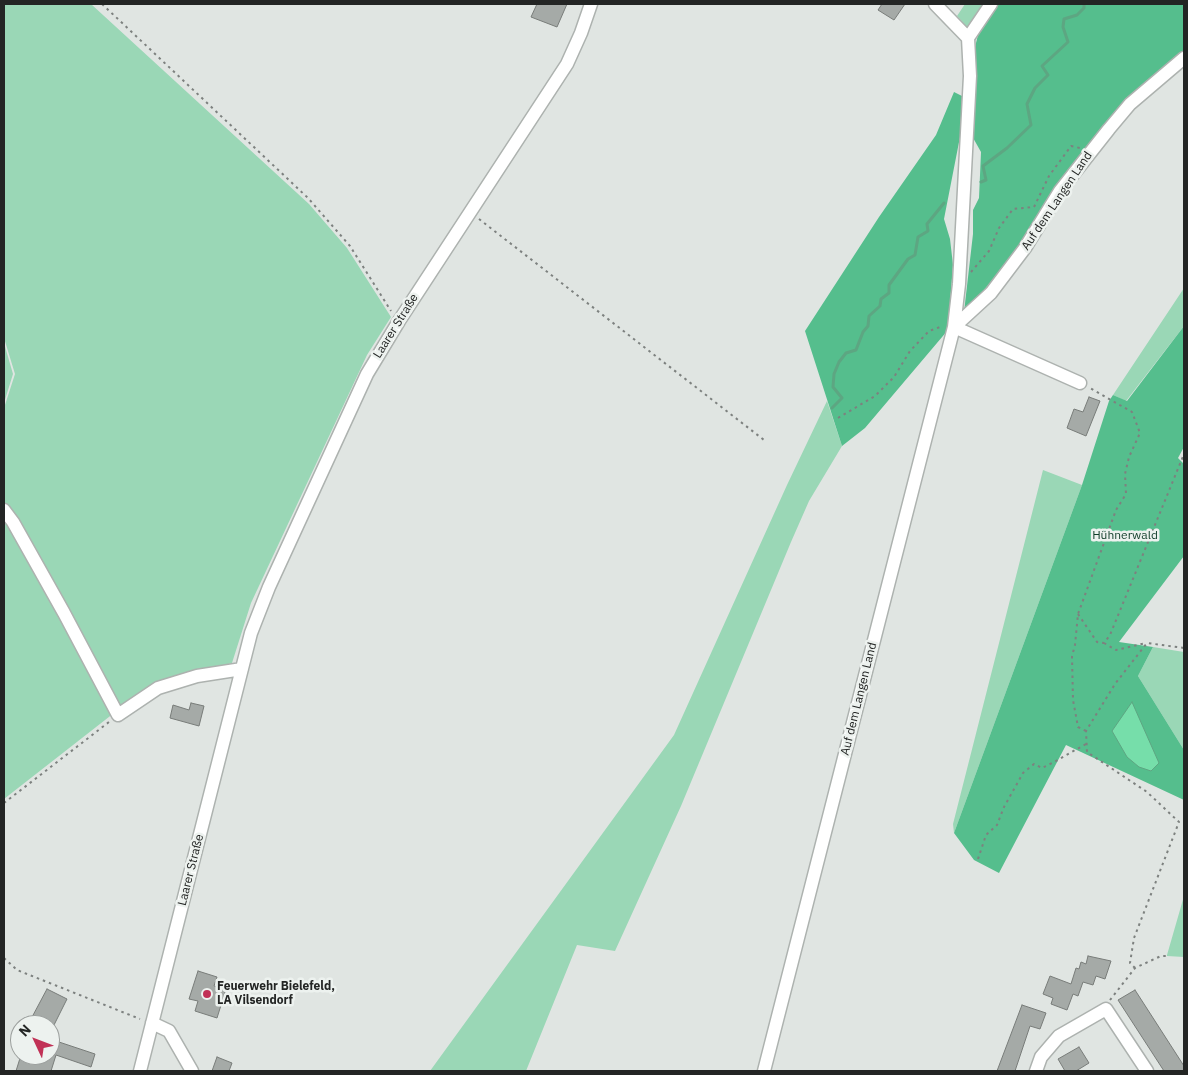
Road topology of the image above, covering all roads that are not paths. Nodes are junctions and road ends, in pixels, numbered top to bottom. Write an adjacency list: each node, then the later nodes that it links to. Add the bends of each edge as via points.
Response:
1 (591, 4): 9 (street, Laarer Straße, via 567,64 367,374 274,578 251,633)
2 (935, 4): 4 (street)
3 (991, 4): 4 (street)
4 (968, 38): 6 (street, Auf dem Langen Land, via 970,76 959,284)
5 (1184, 58): 6 (street, Auf dem Langen Land, via 1130,104 1089,152 991,293)
6 (954, 322): 7 (street); 13 (street, Auf dem Langen Land)
7 (1080, 383)
8 (4, 510): 9 (street, via 118,715 158,688 197,676)
9 (242, 669): 10 (street, Laarer Straße)
10 (152, 1023): 11 (street, Laarer Straße); 12 (street, via 169,1031)
11 (140, 1071)
12 (192, 1071)
13 (764, 1071)
14 (1036, 1071): 15 (street, via 1041,1057 1059,1036 1106,1009)
15 (1148, 1071)

